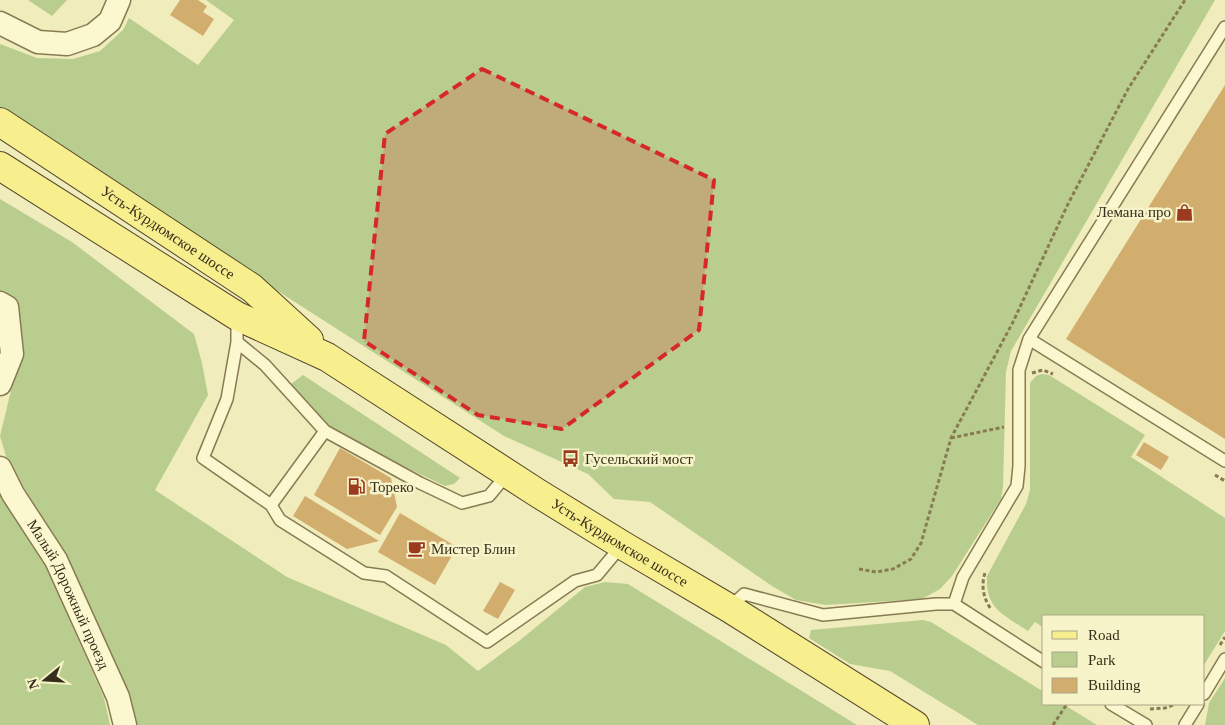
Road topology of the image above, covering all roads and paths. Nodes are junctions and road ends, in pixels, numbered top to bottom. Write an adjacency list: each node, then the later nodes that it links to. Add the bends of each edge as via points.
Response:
1 (119, 0): 3 (street, via 110,21 93,35 67,44 38,42)
2 (1185, 0): 16 (path, via 1128,89 1068,204 1013,322)
3 (0, 23)
4 (1225, 27): 9 (lane)
5 (0, 122): 10 (main road, Усть-Курдюмское шоссе, via 252,288)
6 (0, 166): 8 (main road, Усть-Курдюмское шоссе)
7 (0, 303): 13 (street, via 7,307 12,354)
8 (237, 329): 10 (main road, Усть-Курдюмское шоссе); 15 (lane); 22 (lane, via 227,399 203,458)
9 (1029, 339): 14 (lane, via 1019,370); 17 (lane)
10 (327, 357): 20 (main road, Усть-Курдюмское шоссе)
11 (1059, 378): 12 (path, via 1043,370 1032,373)
12 (1027, 382)
13 (0, 384)
14 (1019, 425): 16 (path); 26 (lane, via 1017,486 964,577)
15 (325, 431): 20 (lane, via 462,502 489,496); 22 (lane)
16 (951, 438): 25 (path, via 921,542 911,559 893,569 876,572)
17 (1225, 462)
18 (0, 468): 37 (street, Малый Дорожный проезд, via 56,560 118,697)
19 (1208, 471): 21 (path)
20 (508, 473): 23 (main road, Усть-Курдюмское шоссе)
21 (1225, 481)
22 (271, 505): 23 (lane, via 280,520 364,573 386,576 487,642 575,582 597,575)
23 (622, 545): 27 (main road, Усть-Курдюмское шоссе)
24 (988, 568): 28 (path, via 983,589 986,602)
25 (859, 569)
26 (954, 604): 27 (lane, via 823,615 744,594); 30 (lane)
27 (730, 608): 38 (main road, Усть-Курдюмское шоссе)
28 (994, 612)
29 (1225, 659): 31 (lane)
30 (1042, 661)
31 (1205, 692)
32 (1065, 705): 39 (path)
33 (1113, 705): 40 (lane)
34 (1173, 705): 36 (path)
35 (1197, 705): 41 (lane)
36 (1144, 707)
37 (125, 725)
38 (915, 725)
39 (1052, 725)
40 (1146, 725)
41 (1185, 725)

